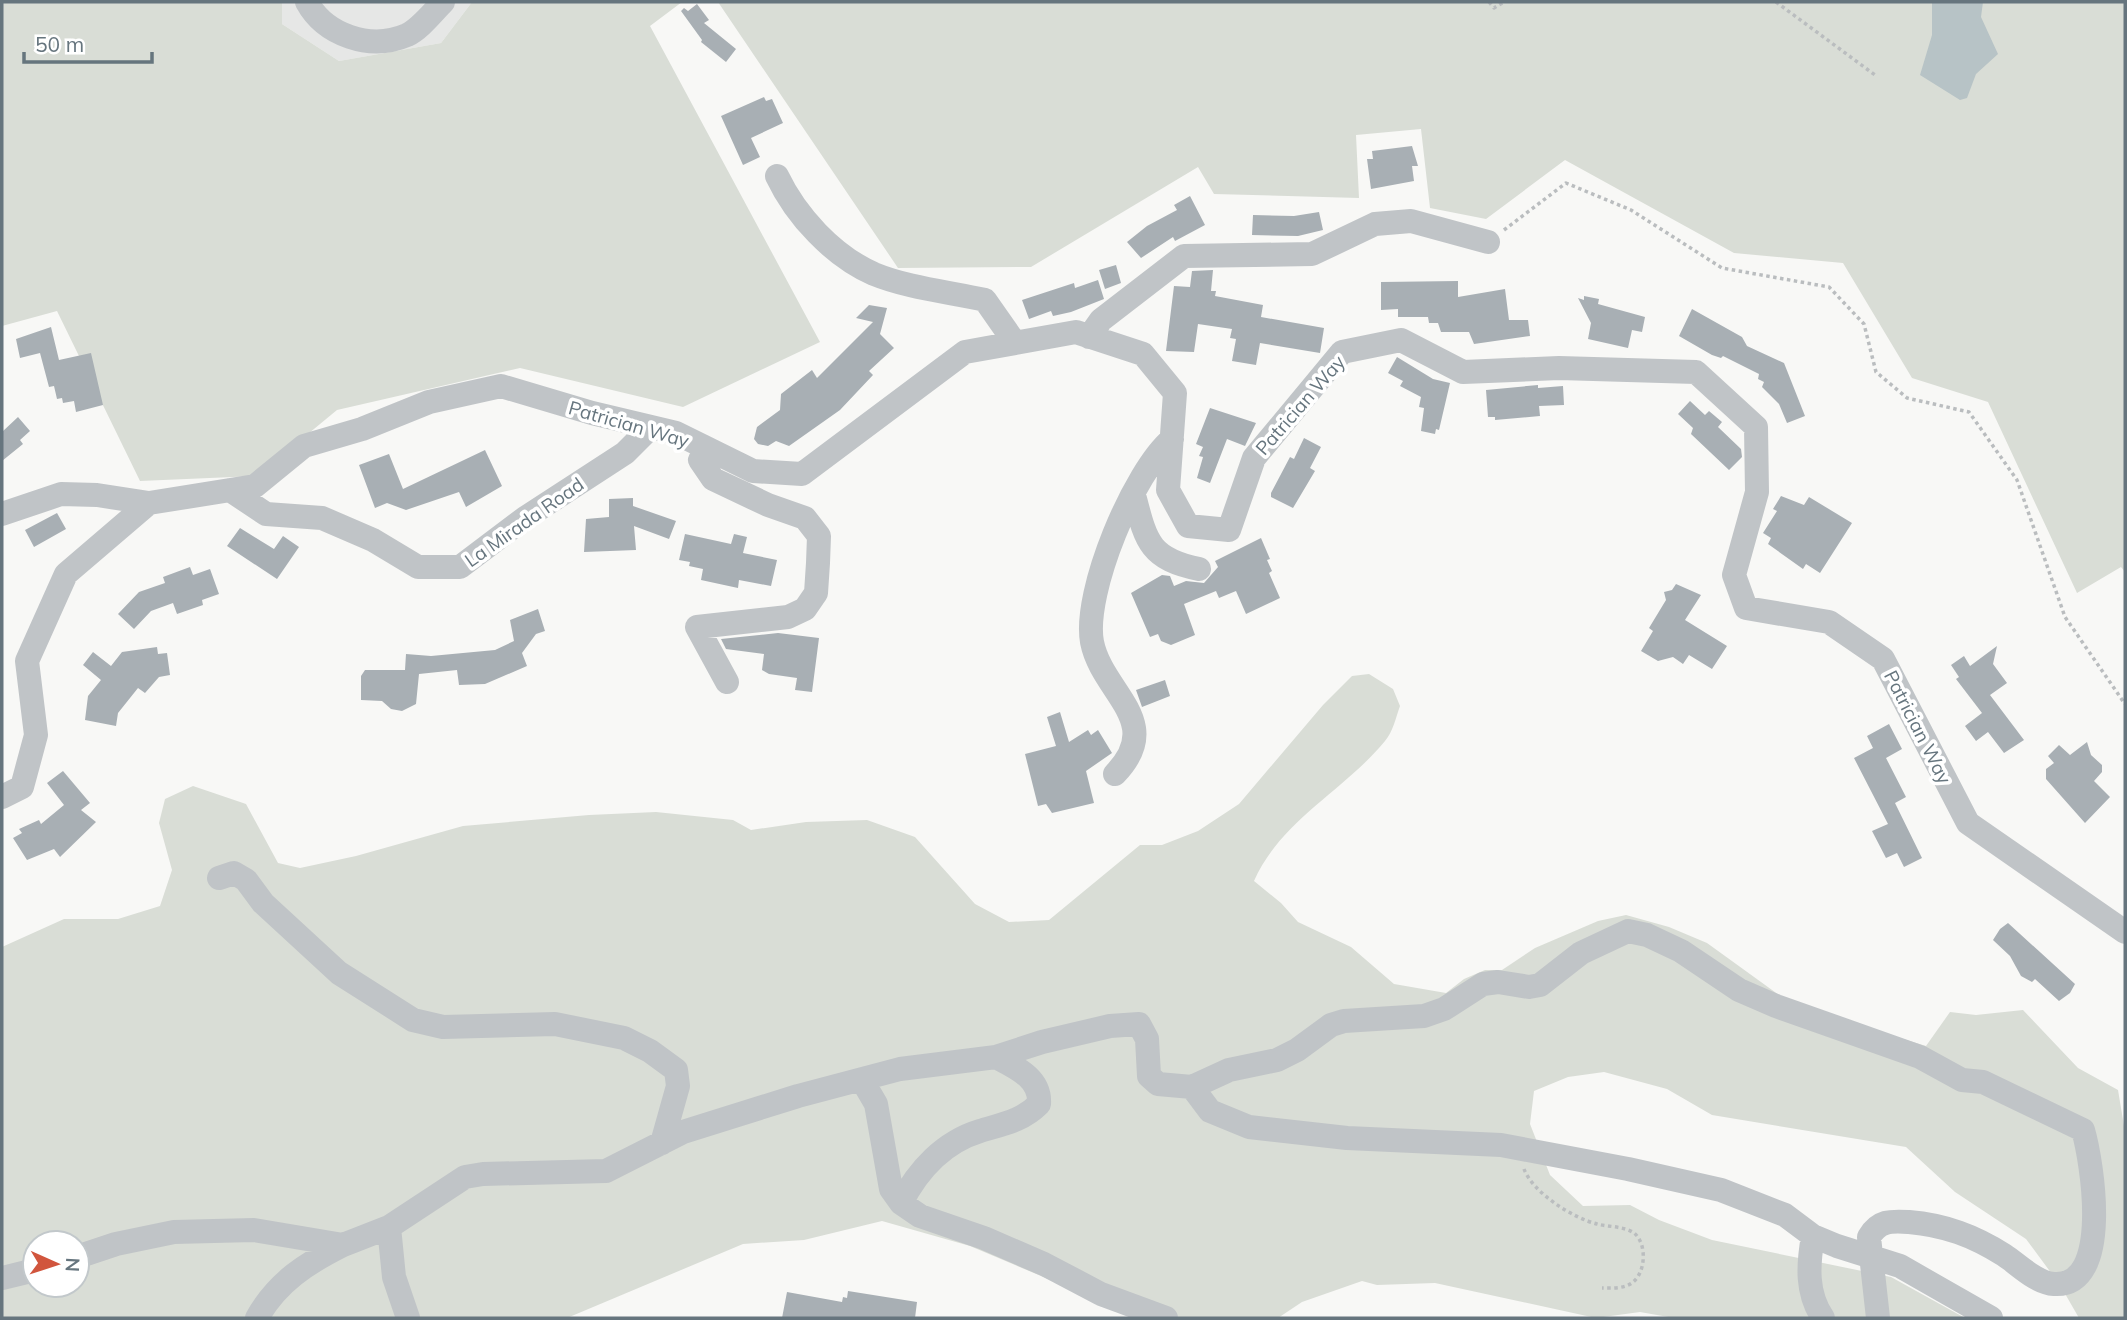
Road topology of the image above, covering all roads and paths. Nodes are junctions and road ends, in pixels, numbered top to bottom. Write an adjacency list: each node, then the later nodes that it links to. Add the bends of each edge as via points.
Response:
1 (307, 2): 2 (street, via 315,16 342,36 377,40 408,35)
2 (443, 2)
3 (1489, 2): 4 (path, via 1494,8)
4 (1504, 2)
5 (1776, 2): 6 (path)
6 (1875, 75)
7 (777, 176): 10 (street, via 822,238 845,258 875,274 985,300)
8 (1488, 242): 9 (street, via 1411,221 1375,224 1312,254 1184,256 1101,320); 20 (path, via 1566,183 1631,210 1722,268 1829,287 1864,324 1876,372 1907,398 1969,412 2017,480 2065,617)
9 (1089, 337): 10 (street, Patrician Way, via 1076,332); 12 (street, Patrician Way, via 1143,354 1159,373 1175,393)
10 (1015, 343): 13 (street, Patrician Way, via 965,352 802,474 753,471)
11 (651, 428): 13 (street, Patrician Way, via 676,433); 14 (street, Patrician Way, via 501,386 429,402 304,446 254,486); 14 (street, La Mirada Road, via 625,453 460,567 418,567 373,540 322,518 265,514)
12 (1172, 439): 15 (street, via 1156,452); 24 (street, Patrician Way, via 1168,490 1188,526 1228,530 1254,458 1342,352 1401,340 1463,372 1559,368 1696,372 1756,427 1757,492 1734,576 1746,608 1829,622 1883,659 1968,823)
13 (706, 448): 19 (street, via 700,460 713,479 805,518 818,536 816,593 805,609 778,619 697,626)
14 (230, 490): 16 (street, Patrician Way)
15 (1134, 495): 18 (street, via 1152,548 1175,564); 21 (street, via 1108,547 1096,592 1092,640 1100,666 1132,717 1135,734 1130,759)
16 (149, 503): 17 (street, via 61,494); 22 (street, via 66,574 27,661 36,735 22,787)
17 (2, 514)
18 (1199, 569)
19 (727, 682)
20 (2125, 704)
21 (1115, 774)
22 (2, 797)
23 (219, 878): 28 (street, via 234,873 246,880 263,903 339,974 413,1020 443,1027 555,1024 624,1038 650,1051 676,1070 678,1086)
24 (2125, 932)
25 (996, 1057): 26 (street, via 900,1069); 27 (street, via 1042,1042 1139,1024 1147,1039 1149,1076 1158,1084); 30 (street, via 1033,1082 1040,1093 1039,1104 1009,1124 954,1142 930,1161)
26 (862, 1080): 28 (street, via 707,1123); 30 (street, via 876,1104 891,1189)
27 (1192, 1087): 29 (street, via 1210,1111 1249,1127); 35 (street, via 1229,1070 1277,1060 1331,1024 1424,1016 1483,984 1540,985 1581,953 1611,937 1628,931 1647,935 1708,967 1739,990 1920,1057 1962,1080 1983,1082 2083,1130 2092,1172 2094,1226 2089,1255 2081,1272 2070,1280 2054,1284 2037,1278 2002,1254 1936,1224 1889,1220 1875,1227 1869,1237)
28 (662, 1143): 31 (street, via 606,1171 465,1178)
29 (1524, 1149): 32 (street, via 1721,1191 1784,1215); 38 (path, via 1527,1177 1542,1192 1570,1212 1594,1224 1633,1233 1641,1242 1644,1254 1634,1282)
30 (901, 1203): 41 (street, via 920,1216 984,1238 1101,1294)
31 (389, 1227): 33 (street); 40 (street, via 394,1277)
32 (1813, 1236): 35 (street); 42 (street, via 1809,1279 1814,1304)
33 (343, 1245): 34 (street, via 254,1230 188,1231 149,1236); 39 (street, via 289,1277)
34 (91, 1253)
35 (1870, 1254): 43 (street); 44 (street)
36 (21, 1273): 37 (street)
37 (2, 1278)
38 (1602, 1288)
39 (257, 1318)
40 (408, 1318)
41 (1166, 1318)
42 (1823, 1318)
43 (1878, 1318)
44 (1991, 1318)

